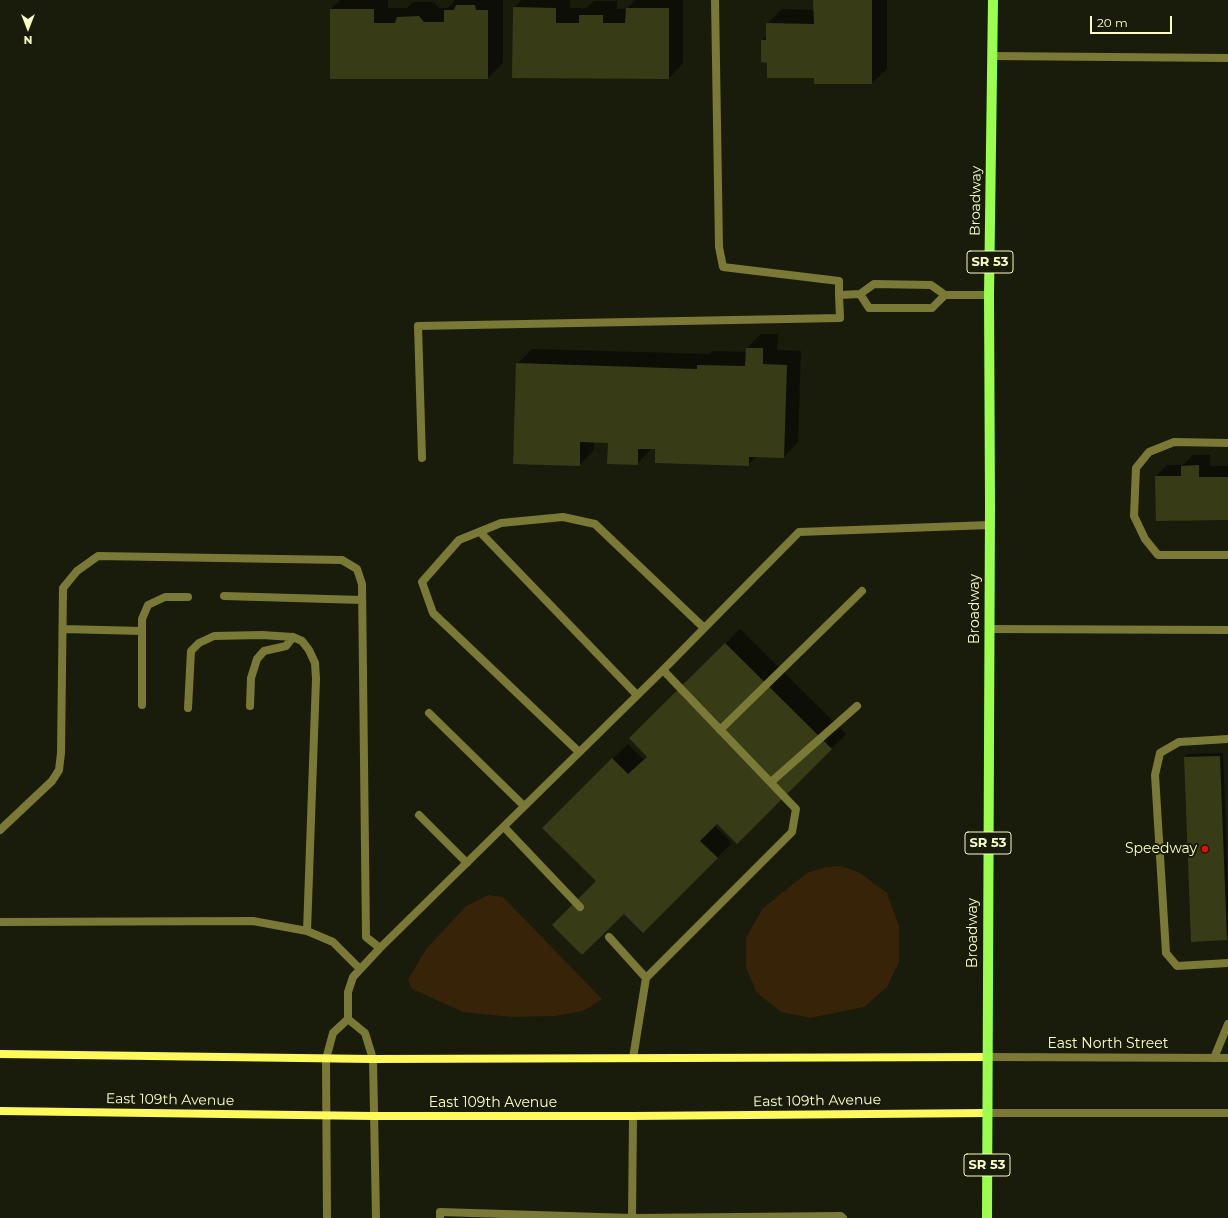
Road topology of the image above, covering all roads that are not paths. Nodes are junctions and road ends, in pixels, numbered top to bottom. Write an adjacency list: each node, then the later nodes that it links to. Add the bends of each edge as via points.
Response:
1 (715, 0): 7 (street, via 719,248 723,267 839,281)
2 (993, 0): 3 (main road, Broadway / SR 53)
3 (992, 56): 4 (street); 8 (main road, Broadway / SR 53)
4 (1228, 58)
5 (860, 294): 6 (street, via 874,284 931,285); 6 (street, via 869,308 932,308); 7 (street)
6 (945, 294): 8 (street)
7 (839, 295): 10 (street, via 840,318 418,326)
8 (989, 296): 11 (main road, Broadway / SR 53)
9 (1228, 443): 13 (street, via 1174,442 1149,452 1136,468 1134,516 1145,539 1158,555)
10 (422, 458)
11 (990, 525): 18 (street, via 799,532); 19 (main road, Broadway / SR 53)
12 (480, 532): 18 (street, via 500,523 563,517 595,524); 25 (street); 33 (street, via 459,540 422,582 433,613)
13 (1228, 555)
14 (862, 591): 31 (street)
15 (224, 596): 17 (street)
16 (188, 597): 22 (street, via 165,598 148,605 142,619)
17 (362, 600): 20 (street, via 362,584 357,569 342,560 98,556 77,570 63,588); 44 (street, via 366,936)
18 (703, 627): 24 (street)
19 (989, 629): 21 (street); 51 (main road, Broadway / SR 53)
20 (63, 630): 22 (street); 38 (street, via 61,753 58,770 52,781)
21 (1228, 630)
22 (142, 631): 26 (street)
23 (293, 637): 27 (street, via 286,646 264,650 257,659 251,678); 29 (street, via 214,636 199,643 191,651); 42 (street, via 302,641 316,663)
24 (662, 670): 25 (street); 31 (street)
25 (636, 694): 33 (street)
26 (142, 705)
27 (250, 706)
28 (856, 706): 34 (street)
29 (188, 708)
30 (429, 713): 35 (street)
31 (720, 730): 34 (street)
32 (1228, 739): 45 (street, via 1179,742 1160,753 1155,775 1166,952 1177,966)
33 (579, 752): 35 (street)
34 (770, 782): 47 (street, via 796,809 792,832)
35 (524, 806): 37 (street)
36 (419, 815): 39 (street)
37 (504, 827): 39 (street); 40 (street)
38 (0, 830)
39 (467, 863): 44 (street)
40 (580, 907)
41 (0, 922): 42 (street, via 253,922)
42 (307, 931): 46 (street, via 333,942)
43 (608, 937): 47 (street)
44 (380, 948): 46 (street)
45 (1228, 963)
46 (360, 969): 48 (street, via 353,977 348,992)
47 (646, 978): 53 (street)
48 (348, 1019): 52 (street, via 333,1032); 56 (street, via 365,1033)
49 (1228, 1024): 54 (street)
50 (0, 1054): 52 (main road)
51 (987, 1057): 53 (main road); 54 (street, East North Street); 58 (main road, Broadway / SR 53)
52 (326, 1058): 56 (main road); 60 (street)
53 (633, 1058): 56 (main road)
54 (1214, 1058): 55 (street, East North Street)
55 (1228, 1058)
56 (373, 1059): 61 (street)
57 (0, 1111): 60 (main road, East 109th Avenue)
58 (987, 1113): 59 (street); 62 (main road, East 109th Avenue); 68 (main road, Broadway / SR 53)
59 (1228, 1113)
60 (327, 1115): 61 (main road, East 109th Avenue); 63 (street)
61 (373, 1116): 62 (main road, East 109th Avenue); 64 (street)
62 (633, 1116): 66 (street)
63 (327, 1218)
64 (376, 1218)
65 (440, 1218): 66 (street, via 440,1212)
66 (632, 1218): 67 (street)
67 (843, 1218)
68 (987, 1218)

